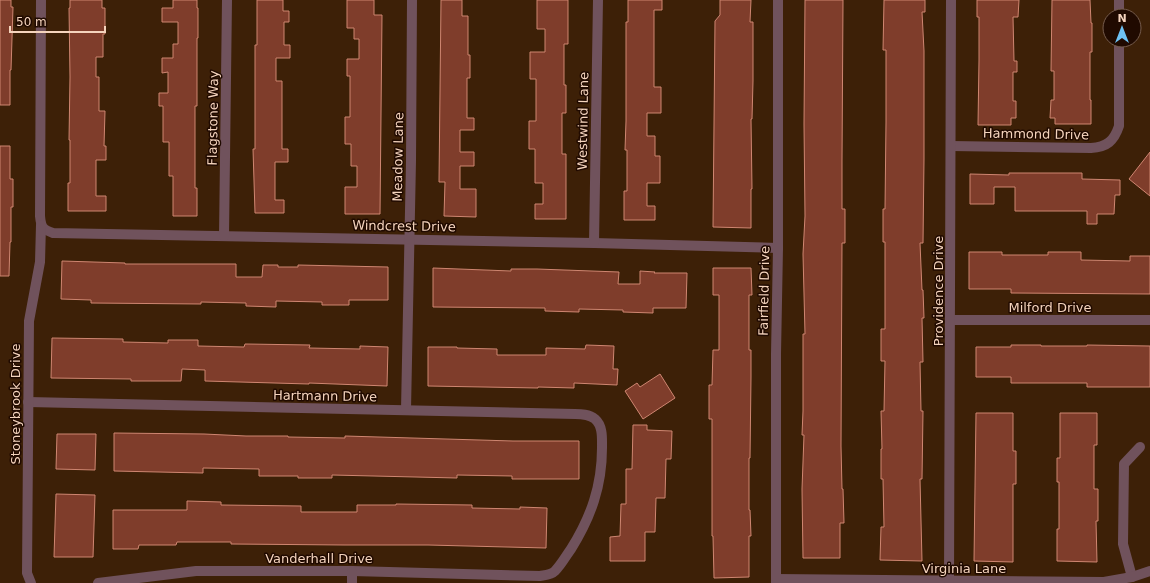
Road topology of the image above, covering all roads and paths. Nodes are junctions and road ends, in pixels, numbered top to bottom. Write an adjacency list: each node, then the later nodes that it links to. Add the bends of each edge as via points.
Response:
1 (41, 0): 9 (street, Stoneybrook Drive)
2 (227, 0): 10 (street, Flagstone Way)
3 (412, 0): 11 (street, Meadow Lane)
4 (598, 0): 12 (street, Westwind Lane)
5 (778, 0): 13 (street, Fairfield Drive)
6 (951, 0): 8 (street, Providence Drive)
7 (1119, 48): 8 (street, Hammond Drive, via 1119,126 1117,133 1106,145 1099,148)
8 (951, 146): 14 (street, Providence Drive)
9 (40, 220): 10 (street, Windcrest Drive, via 45,230 53,233); 16 (street, Stoneybrook Drive, via 40,262 28,321)
10 (224, 236): 11 (street, Windcrest Drive)
11 (409, 240): 12 (street, Windcrest Drive); 17 (street, Meadow Lane)
12 (594, 243): 13 (street, Windcrest Drive)
13 (778, 248): 23 (street, Fairfield Drive)
14 (951, 320): 15 (street, Milford Drive); 24 (street, Providence Drive)
15 (1150, 320)
16 (28, 402): 17 (street, Hartmann Drive); 25 (street, Stoneybrook Drive, via 28,578)
17 (406, 410): 21 (street, Hartmann Drive, via 583,414 594,418 602,432 602,443 600,477 589,517 555,571)
18 (1140, 447): 22 (street, via 1124,464 1123,544)
19 (352, 571): 21 (street, Vanderhall Drive); 26 (street, Vanderhall Drive, via 196,571); 27 (street)
20 (1150, 571): 22 (street, Virginia Lane)
21 (540, 576)
22 (1132, 577): 24 (street, Virginia Lane, via 1104,582)
23 (776, 581): 24 (street, Virginia Lane)
24 (950, 581)
25 (31, 583)
26 (98, 583)
27 (352, 583)

